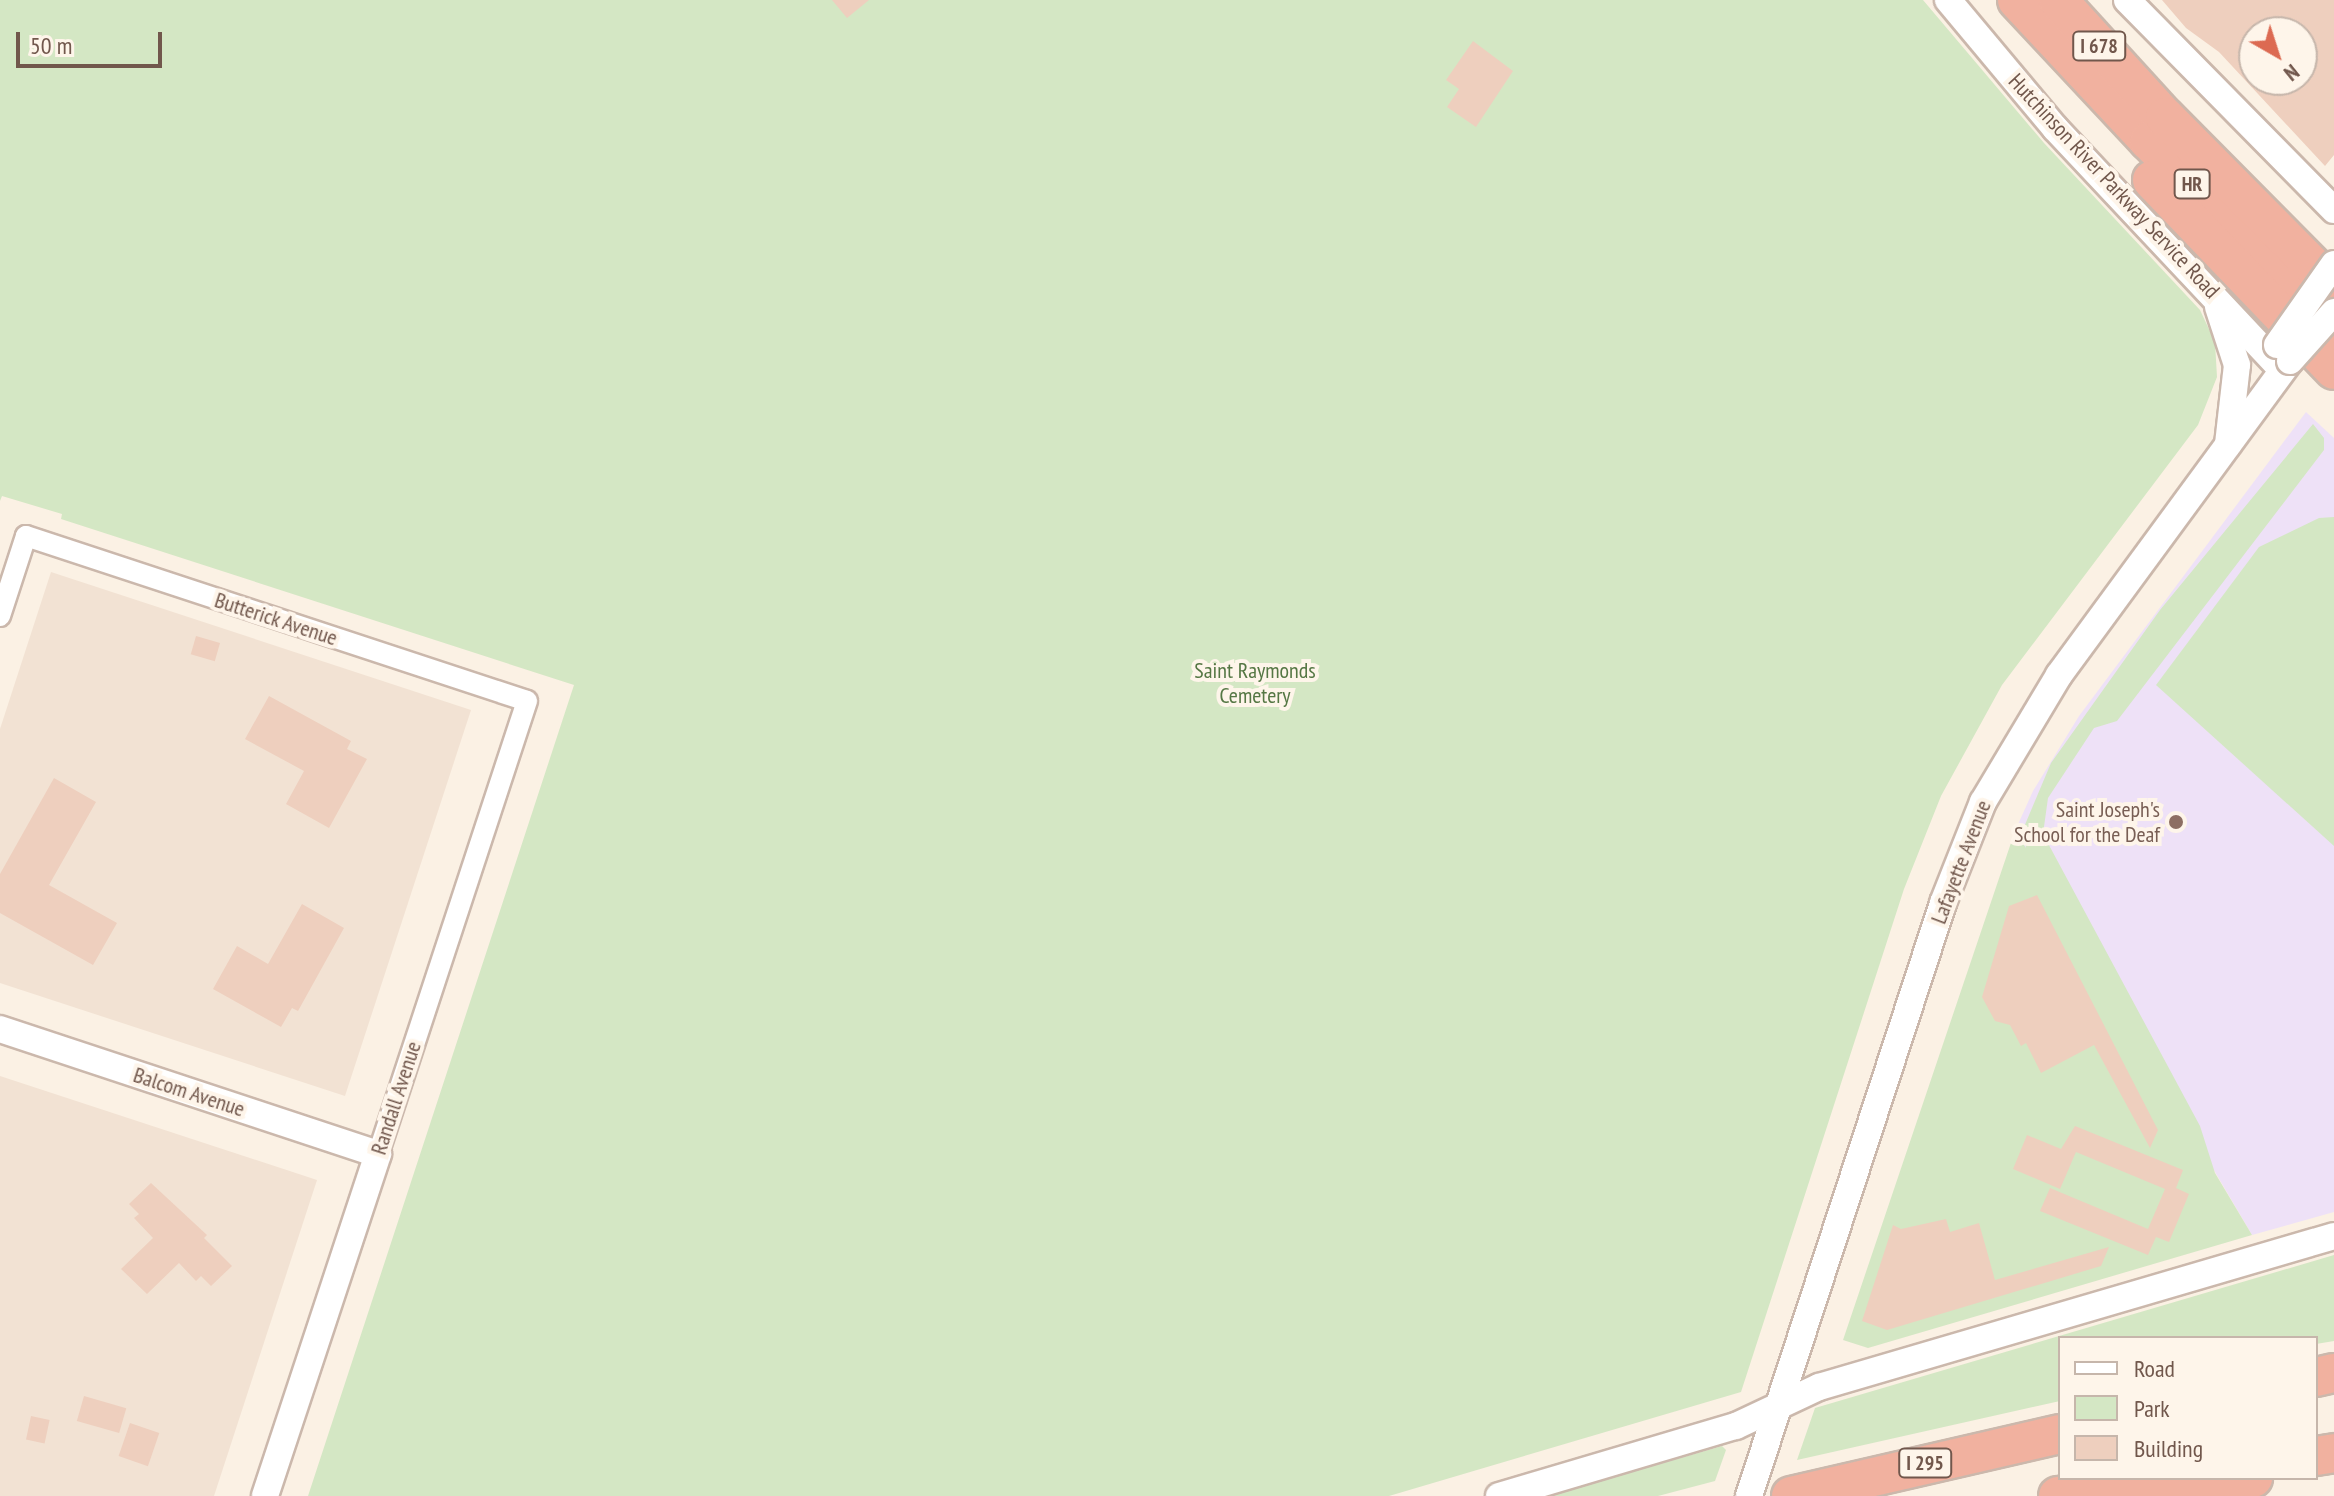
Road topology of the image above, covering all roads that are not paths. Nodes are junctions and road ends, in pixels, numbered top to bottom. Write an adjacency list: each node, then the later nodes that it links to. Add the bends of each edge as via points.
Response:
1 (1948, 0): 12 (street, Hutchinson River Parkway Service Road, via 2055,128)
2 (2017, 0): 5 (highway, I 678)
3 (2058, 0): 6 (highway, I 678)
4 (2127, 0): 7 (street)
5 (2053, 41): 15 (highway, HR); 17 (highway, via 2133,160)
6 (2141, 91): 10 (highway, via 2249,173); 13 (highway, I 678)
7 (2295, 173): 8 (street); 9 (street)
8 (2334, 185)
9 (2334, 210)
10 (2334, 254)
11 (2334, 264): 16 (street, Lafayette Avenue, bridge)
12 (2203, 284): 16 (street, Hutchinson River Parkway Service Road); 18 (street, via 2227,327 2237,365 2234,414)
13 (2334, 287)
14 (2334, 312): 16 (street, Lafayette Avenue, bridge)
15 (2334, 324)
16 (2280, 358): 18 (street, Lafayette Avenue)
17 (2334, 370)
18 (2223, 457): 24 (street, Lafayette Avenue, via 2059,675 1983,802 1943,903)
19 (0, 616): 20 (street, Butterick Avenue, via 26,536)
20 (527, 701): 22 (street, Randall Avenue)
21 (0, 1029): 22 (street, Balcom Avenue)
22 (378, 1154): 28 (street, Randall Avenue)
23 (2334, 1236): 24 (street, via 1819,1387)
24 (1779, 1406): 29 (street, via 1736,1426); 30 (street, Lafayette Avenue)
25 (2058, 1434): 31 (highway, I 295)
26 (2158, 1480): 32 (highway)
27 (2231, 1480): 32 (highway)
28 (265, 1496)
29 (1499, 1496)
30 (1749, 1496)
31 (1791, 1496)
32 (2055, 1496)

